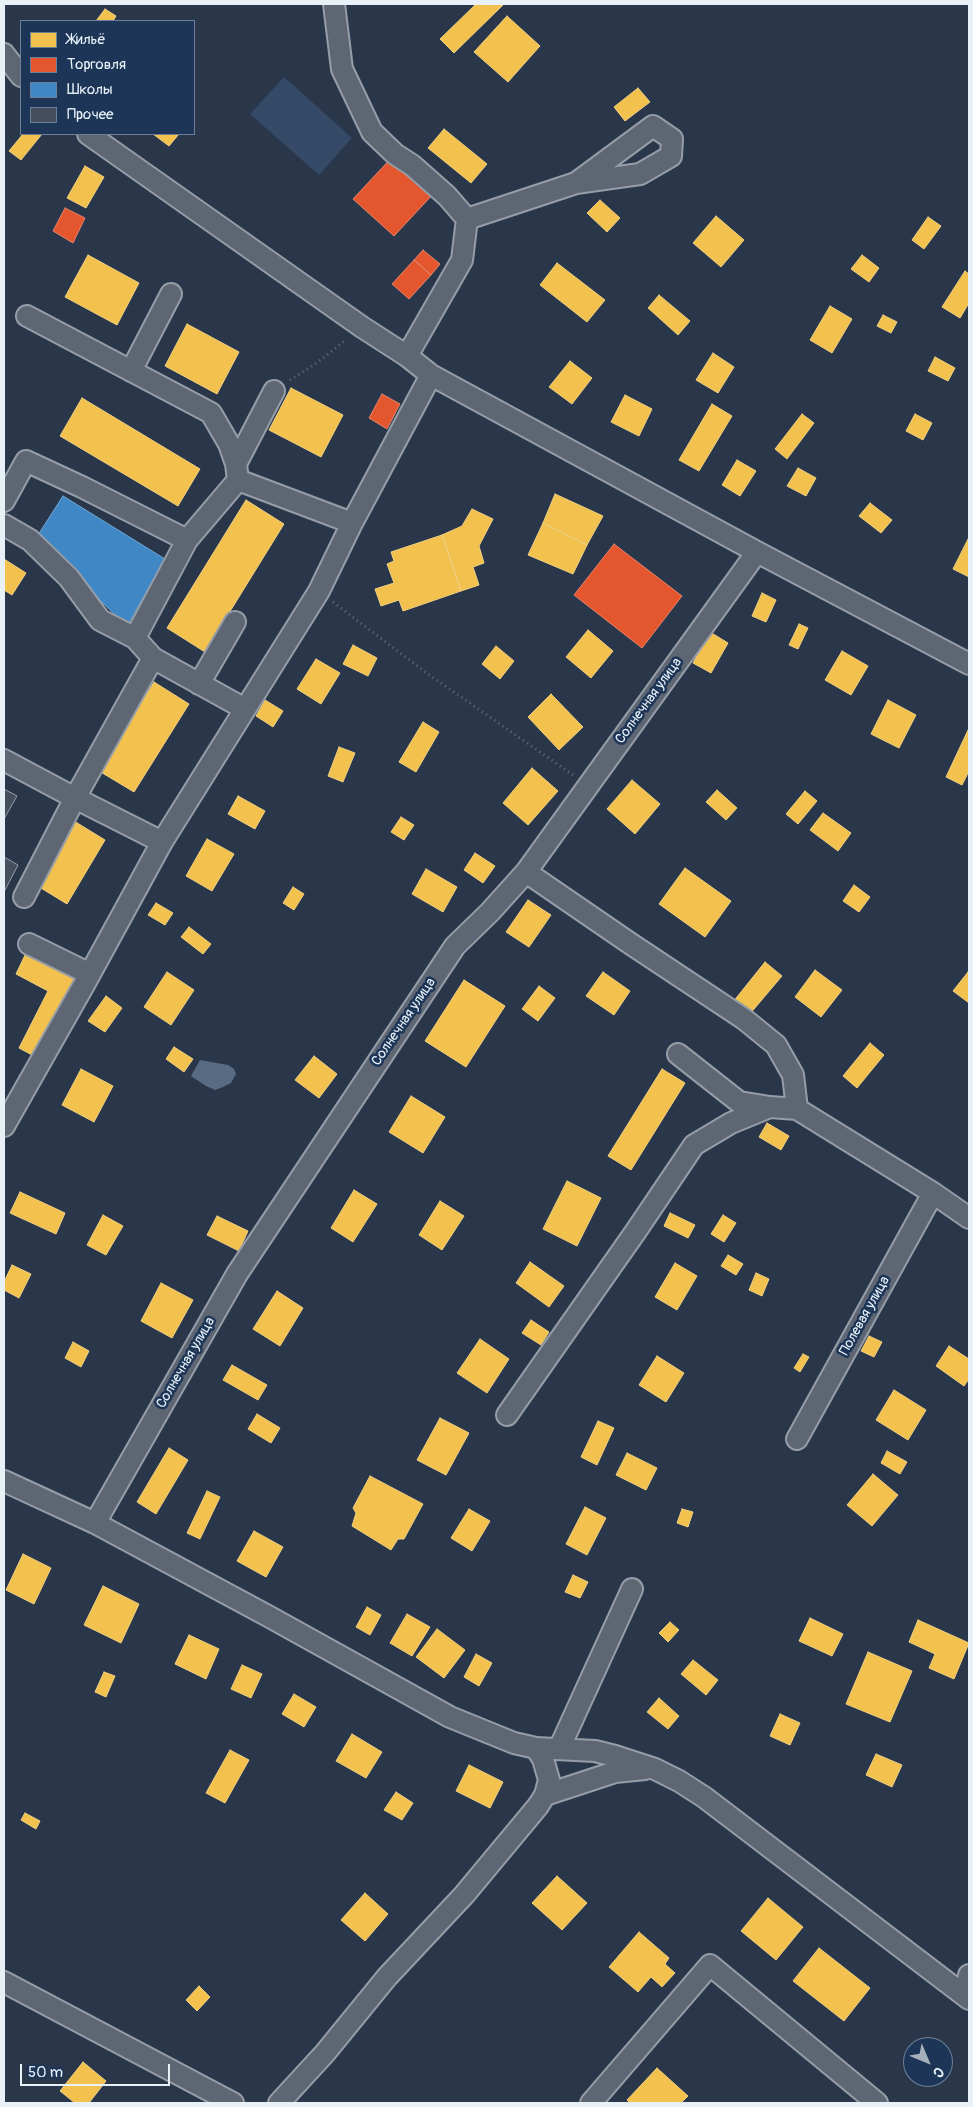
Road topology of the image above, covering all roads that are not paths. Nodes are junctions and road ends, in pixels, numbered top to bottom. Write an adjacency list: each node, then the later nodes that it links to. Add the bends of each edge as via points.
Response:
1 (334, 4): 6 (street, via 342,69 372,132 447,196)
2 (4, 54): 3 (street)
3 (20, 75)
4 (89, 135): 9 (street)
5 (576, 183): 6 (street)
6 (467, 219): 9 (street, via 462,260)
7 (171, 294): 10 (street)
8 (27, 316): 10 (street)
9 (407, 356): 11 (street)
10 (131, 371): 13 (street, via 210,414 229,444)
11 (432, 375): 15 (street); 18 (street)
12 (274, 391): 13 (street)
13 (237, 472): 15 (street); 17 (street)
14 (4, 501): 17 (street, via 26,461)
15 (352, 523): 24 (street, via 319,591)
16 (4, 524): 20 (street, via 30,540 69,578 100,620)
17 (187, 540): 20 (street)
18 (756, 552): 22 (street); 28 (street, Солнечная улица)
19 (235, 622): 23 (street)
20 (135, 638): 21 (street)
21 (153, 658): 23 (street); 26 (street)
22 (969, 664)
23 (199, 684): 24 (street)
24 (245, 709): 27 (street)
25 (4, 760): 26 (street)
26 (74, 798): 27 (street); 29 (street)
27 (162, 842): 31 (street)
28 (526, 872): 34 (street, via 744,1019 776,1045 793,1075); 41 (street, Солнечная улица, via 455,946 237,1274)
29 (24, 897)
30 (29, 944): 31 (street)
31 (90, 974): 35 (street)
32 (678, 1054): 33 (street, via 739,1102)
33 (770, 1107): 34 (street); 38 (street, via 694,1144)
34 (797, 1109): 36 (street)
35 (5, 1117)
36 (933, 1193): 37 (street); 39 (street, Полевая улица)
37 (969, 1218)
38 (507, 1415)
39 (797, 1439)
40 (4, 1481): 41 (street)
41 (95, 1523): 43 (street, via 450,1717 514,1743)
42 (632, 1589): 44 (street)
43 (536, 1748): 44 (street); 46 (street, via 544,1758 549,1780)
44 (559, 1749): 45 (street, via 595,1752)
45 (655, 1769): 46 (street, via 616,1772); 49 (street, via 704,1797)
46 (545, 1795): 52 (street, via 464,1895 387,1976 325,2053)
47 (969, 1975): 49 (street)
48 (4, 1982): 50 (street)
49 (967, 1997)
50 (219, 2100)
51 (874, 2102): 53 (street, via 710,1965)
52 (279, 2103)
53 (591, 2103)

